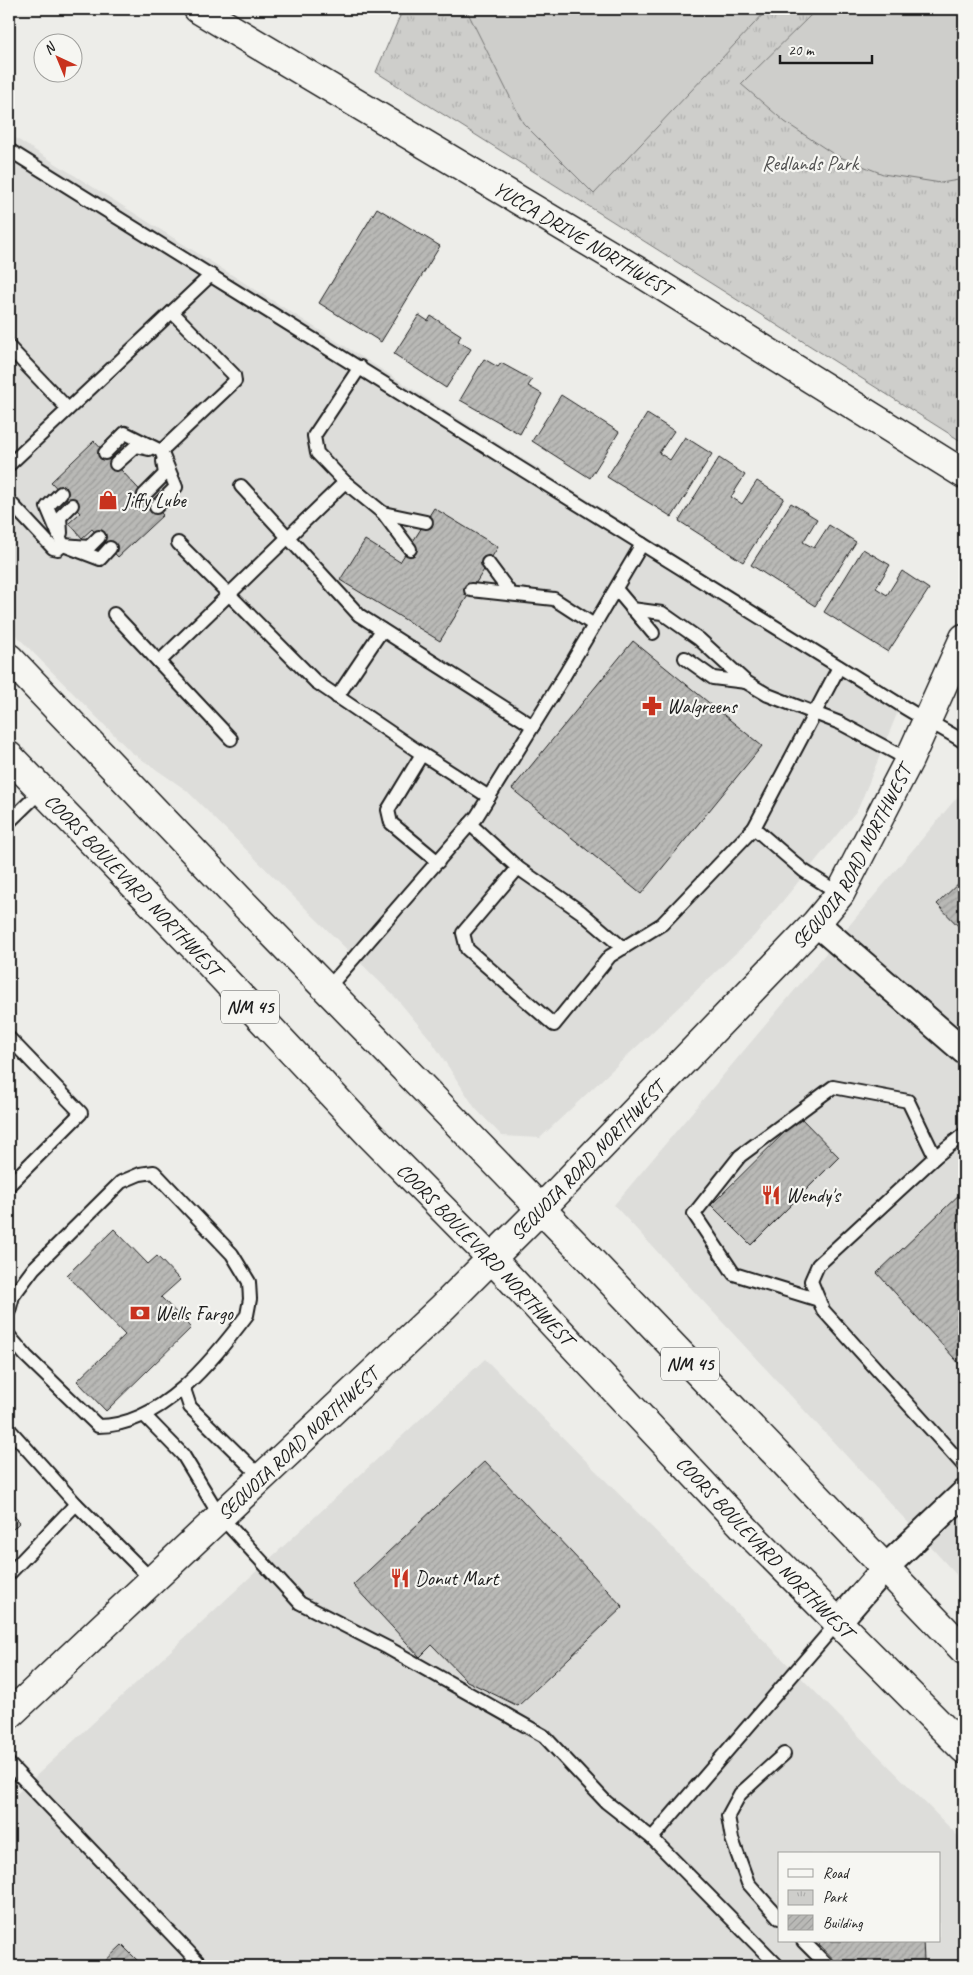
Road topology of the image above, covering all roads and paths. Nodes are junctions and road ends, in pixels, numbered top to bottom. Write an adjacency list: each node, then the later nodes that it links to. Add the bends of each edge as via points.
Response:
1 (198, 9): 12 (main road, YUCCA DRIVE NORTHWEST, via 641,273)
2 (9, 150): 3 (lane)
3 (211, 275): 4 (lane); 6 (lane)
4 (172, 312): 7 (lane); 8 (lane, via 234,374 235,381)
5 (9, 346): 7 (lane)
6 (360, 367): 13 (lane, via 314,436 316,453); 25 (lane)
7 (68, 409): 10 (lane)
8 (162, 451): 9 (lane, via 125,433); 11 (lane, via 136,446); 16 (lane, via 165,474); 19 (lane, via 176,487)
9 (105, 453)
10 (9, 464)
11 (116, 464)
12 (964, 474)
13 (345, 482): 20 (lane); 23 (lane)
14 (241, 486): 23 (lane)
15 (61, 493): 26 (lane, via 47,507)
16 (144, 495)
17 (9, 501): 26 (lane, via 53,548)
18 (72, 505): 26 (lane, via 60,517)
19 (156, 507)
20 (384, 513): 21 (lane); 28 (lane)
21 (426, 522)
22 (99, 537): 26 (lane, via 89,547)
23 (288, 537): 32 (lane); 37 (lane, via 359,615)
24 (178, 544): 32 (lane)
25 (642, 544): 31 (lane); 43 (lane)
26 (63, 545): 27 (lane, via 100,559)
27 (110, 548)
28 (410, 548)
29 (488, 563): 33 (lane)
30 (471, 590): 33 (lane)
31 (616, 590): 34 (lane); 36 (lane)
32 (228, 594): 42 (lane); 45 (lane, via 316,682)
33 (510, 594): 36 (lane, via 554,599)
34 (632, 609): 38 (lane); 44 (lane, via 662,613 699,639)
35 (114, 614): 42 (lane)
36 (594, 625): 48 (lane)
37 (382, 630): 45 (lane); 48 (lane)
38 (653, 633)
39 (964, 638): 47 (main road, SEQUOIA ROAD NORTHWEST)
40 (9, 658): 64 (main road, NM 45)
41 (685, 658): 44 (lane, via 713,678)
42 (159, 662): 49 (lane)
43 (839, 667): 46 (lane); 47 (lane)
44 (746, 682): 46 (lane, via 768,695)
45 (337, 697): 51 (lane)
46 (814, 712): 53 (lane); 58 (lane)
47 (926, 721): 50 (lane); 53 (main road, SEQUOIA ROAD NORTHWEST)
48 (533, 726): 55 (lane)
49 (231, 739)
50 (964, 742)
51 (422, 754): 55 (lane); 59 (lane, via 388,810 391,824)
52 (9, 756): 54 (main road, COORS BOULEVARD NORTHWEST / NM 45)
53 (908, 760): 61 (main road, SEQUOIA ROAD NORTHWEST)
54 (42, 790): 56 (lane); 71 (main road, COORS BOULEVARD NORTHWEST / NM 45)
55 (489, 797): 57 (lane)
56 (9, 822)
57 (470, 824): 59 (lane); 60 (lane)
58 (754, 828): 61 (lane, via 804,871); 63 (lane, via 662,924)
59 (438, 862): 64 (lane)
60 (518, 868): 63 (lane, via 581,912); 63 (lane, via 463,933 467,949 554,1025 610,956)
61 (840, 894): 62 (main road, SEQUOIA ROAD NORTHWEST)
62 (816, 923): 66 (street); 70 (main road, SEQUOIA ROAD NORTHWEST)
63 (623, 948)
64 (327, 989): 70 (main road, NM 45)
65 (9, 1038): 69 (lane, via 81,1113)
66 (964, 1051)
67 (964, 1134): 68 (lane)
68 (934, 1156): 72 (lane, via 818,1265 812,1281); 72 (lane, via 908,1101 832,1087 740,1156 694,1214 734,1274)
69 (9, 1184)
70 (541, 1209): 71 (main road, SEQUOIA ROAD NORTHWEST); 83 (main road, NM 45)
71 (491, 1258): 79 (main road, SEQUOIA ROAD NORTHWEST); 86 (main road, COORS BOULEVARD NORTHWEST / NM 45)
72 (819, 1300): 78 (lane, via 823,1310)
73 (9, 1312): 75 (lane, via 13,1296 34,1268 121,1182 154,1172 232,1254 249,1282 250,1300 246,1315)
74 (9, 1336): 76 (lane, via 98,1426 115,1426)
75 (184, 1390): 76 (lane); 79 (lane, via 190,1407)
76 (144, 1415): 82 (lane, via 183,1455)
77 (9, 1429): 81 (lane)
78 (964, 1466)
79 (261, 1477): 82 (main road, SEQUOIA ROAD NORTHWEST)
80 (964, 1493): 83 (street)
81 (76, 1504): 84 (lane); 85 (lane)
82 (220, 1516): 85 (main road, SEQUOIA ROAD NORTHWEST); 92 (lane, via 300,1603 388,1648 544,1736 606,1802)
83 (885, 1568): 86 (street); 87 (main road, NM 45)
84 (9, 1574)
85 (152, 1580): 88 (main road, SEQUOIA ROAD NORTHWEST)
86 (838, 1622): 89 (main road, COORS BOULEVARD NORTHWEST / NM 45); 92 (lane)
87 (964, 1650)
88 (9, 1715)
89 (964, 1749)
90 (784, 1754): 93 (lane, via 740,1794 728,1816 732,1839 748,1883)
91 (9, 1764): 95 (lane)
92 (652, 1838): 96 (lane)
93 (778, 1917)
94 (804, 1942): 97 (lane)
95 (202, 1966)
96 (778, 1966)
97 (828, 1966)

